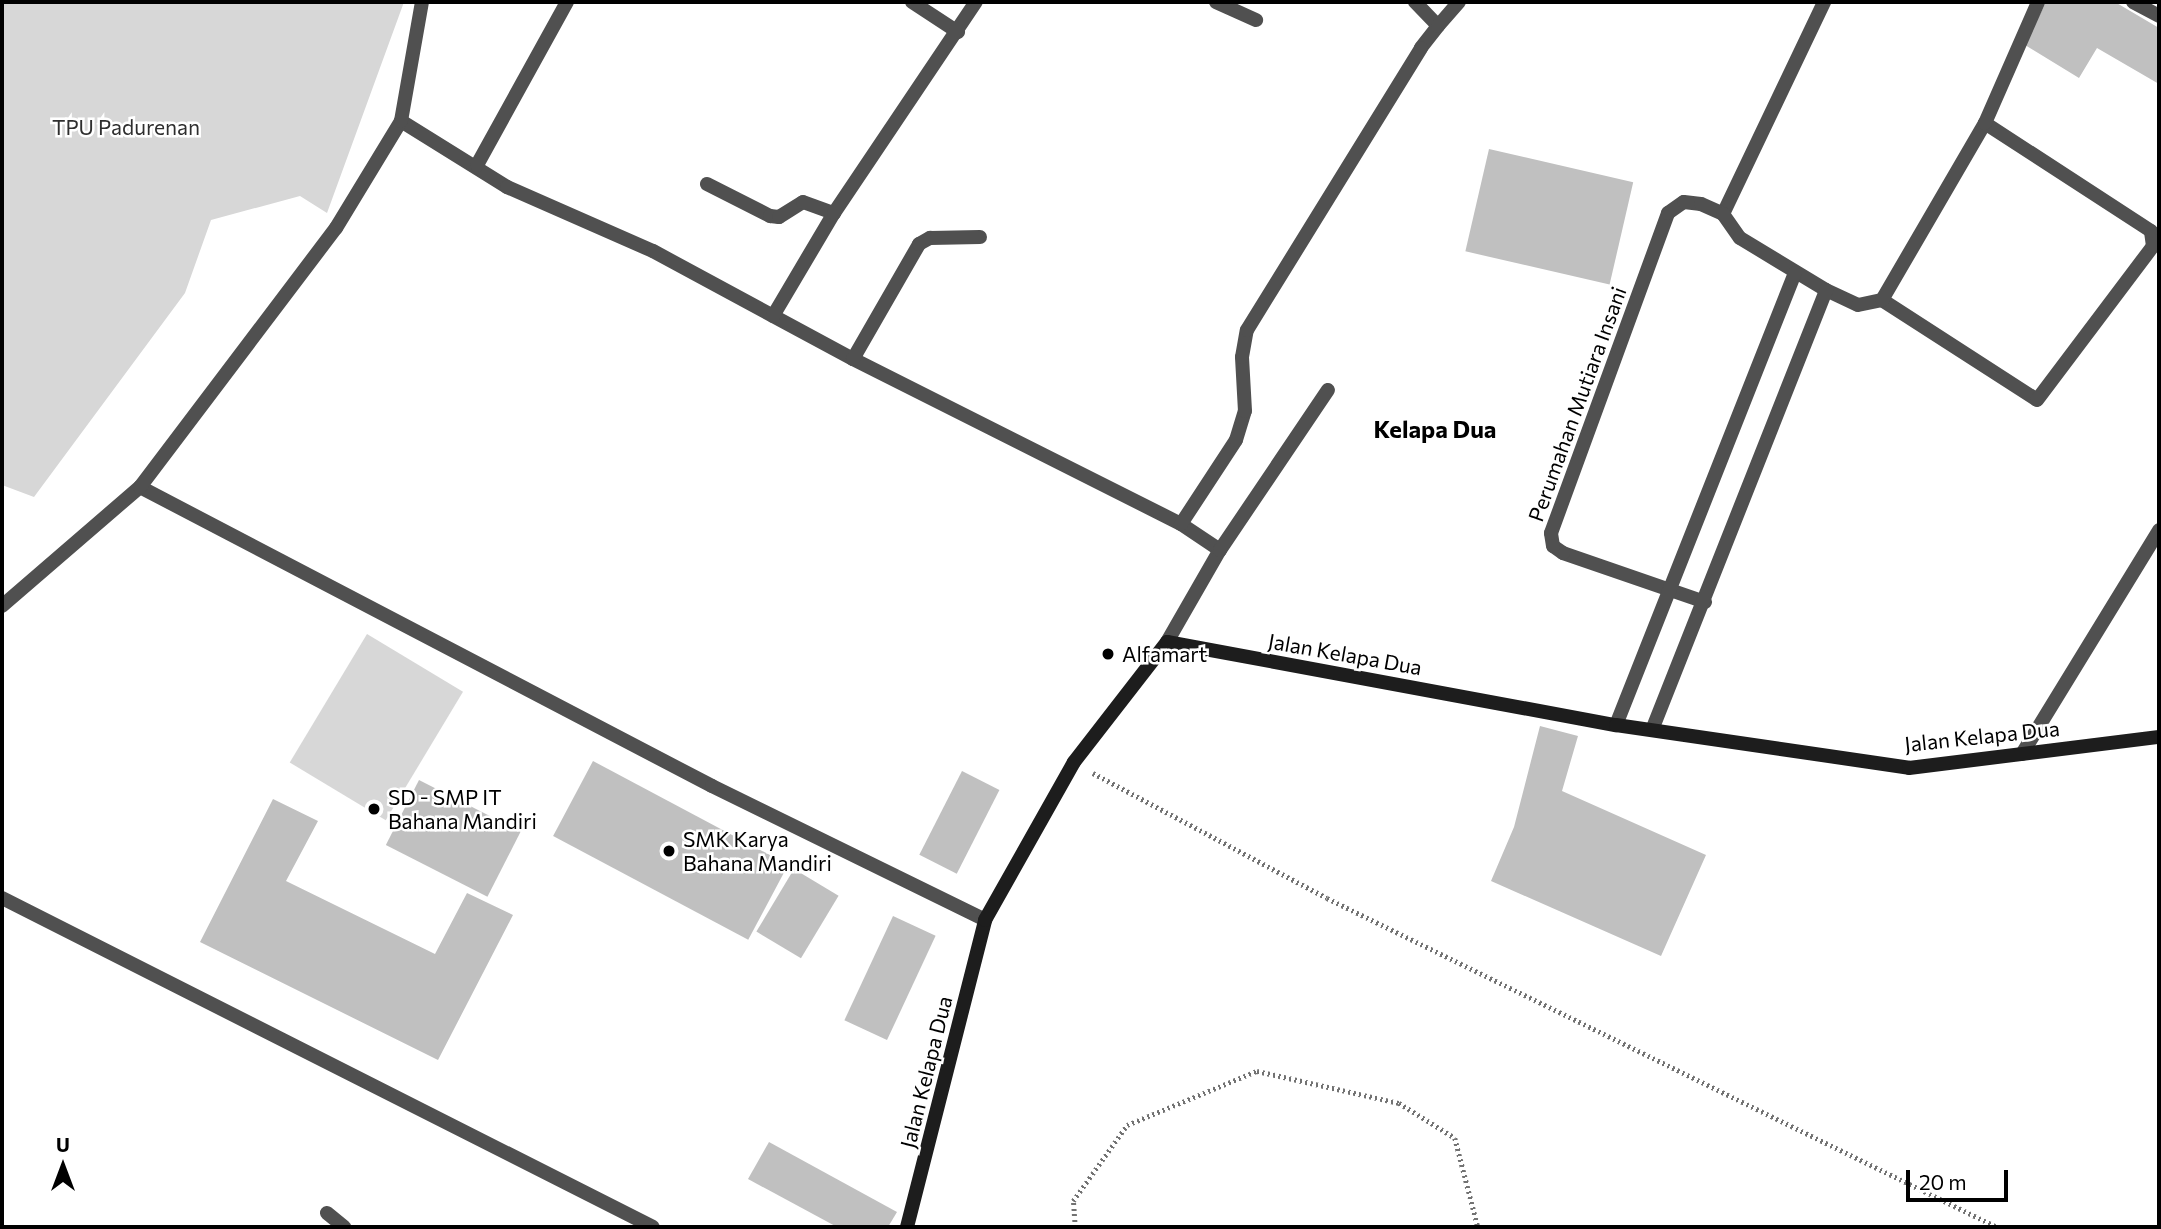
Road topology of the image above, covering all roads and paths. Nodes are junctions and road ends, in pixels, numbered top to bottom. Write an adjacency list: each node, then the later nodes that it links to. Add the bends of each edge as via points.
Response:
1 (422, 2): 15 (street)
2 (567, 2): 17 (street)
3 (912, 2): 14 (street)
4 (976, 2): 14 (street)
5 (1216, 2): 12 (street)
6 (1415, 2): 13 (street)
7 (1459, 2): 13 (street)
8 (1824, 2): 20 (street)
9 (2038, 2): 16 (street)
10 (2133, 2): 11 (street)
11 (2159, 16)
12 (1256, 20)
13 (1438, 26): 29 (street, via 1247,330 1242,357 1245,411 1236,440)
14 (958, 32): 19 (street)
15 (401, 121): 17 (street); 28 (street, via 336,228)
16 (1984, 122): 24 (street); 24 (street, via 2151,231 2153,246 2037,400)
17 (477, 165): 25 (street, via 507,187 653,251)
18 (707, 184): 19 (street, via 770,216 779,217 803,202)
19 (834, 214): 25 (street)
20 (1723, 214): 22 (street, via 1740,238); 32 (street, Perumahan Mutiara Insani, via 1684,202 1668,214 1550,533 1553,546 1563,554)
21 (980, 237): 26 (street, via 930,238 919,244)
22 (1795, 274): 23 (street); 32 (street)
23 (1826, 290): 24 (street, via 1858,305); 33 (street)
24 (1882, 300)
25 (773, 316): 26 (street)
26 (853, 359): 29 (street)
27 (1328, 390): 31 (street)
28 (140, 487): 34 (street); 42 (street, via 712,786)
29 (1181, 524): 31 (street)
30 (2159, 530): 39 (street)
31 (1220, 550): 35 (street)
32 (1674, 589): 33 (street, Perumahan Mutiara Insani); 36 (street)
33 (1705, 602): 37 (street)
34 (2, 606)
35 (1167, 642): 36 (main road, Jalan Kelapa Dua); 40 (main road, Jalan Kelapa Dua)
36 (1616, 725): 37 (main road, Jalan Kelapa Dua)
37 (1652, 730): 39 (main road, Jalan Kelapa Dua, via 1909,768)
38 (2159, 737): 39 (main road, Jalan Kelapa Dua)
39 (2022, 754)
40 (1074, 762): 42 (main road, Jalan Kelapa Dua); 49 (path, via 1326,898)
41 (2, 898): 45 (street)
42 (985, 920): 46 (main road, Jalan Kelapa Dua)
43 (327, 1213): 44 (street)
44 (344, 1227)
45 (653, 1227)
46 (906, 1227)
47 (1075, 1227): 48 (path, via 1073,1201 1127,1125 1257,1071 1399,1103 1455,1138)
48 (1478, 1227)
49 (1997, 1227)

